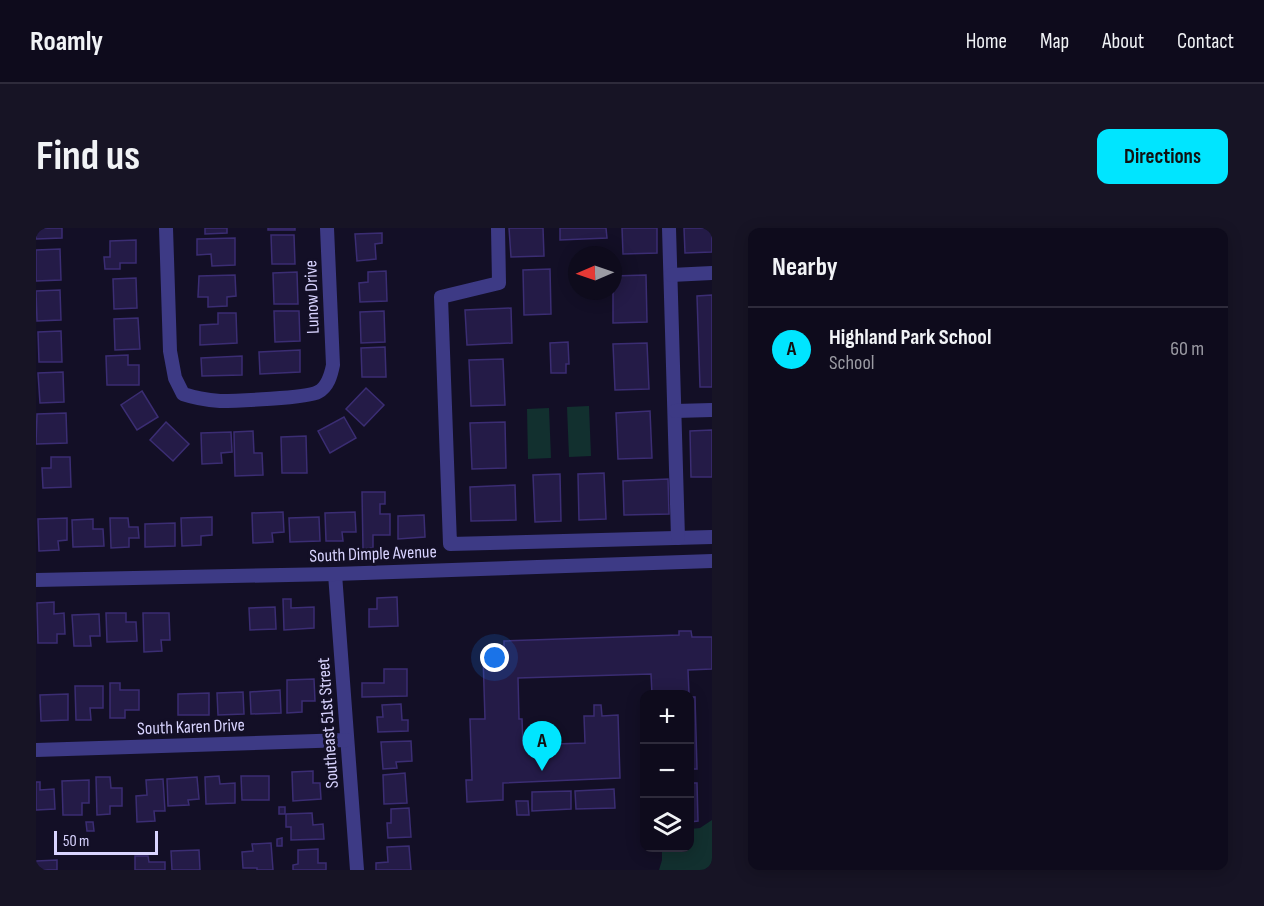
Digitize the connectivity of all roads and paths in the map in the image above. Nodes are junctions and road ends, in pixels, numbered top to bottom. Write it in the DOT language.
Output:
graph roads {
  1 [pos="166,228"];
  2 [pos="327,228"];
  3 [pos="498,228"];
  4 [pos="669,228"];
  5 [pos="712,273"];
  6 [pos="671,275"];
  7 [pos="712,410"];
  8 [pos="675,411"];
  9 [pos="712,537"];
  10 [pos="678,538"];
  11 [pos="712,561"];
  12 [pos="335,574"];
  13 [pos="36,580"];
  14 [pos="347,740"];
  15 [pos="36,750"];
  16 [pos="357,870"];
  1 -- 2 [label="street, Lunow Drive"];
  3 -- 10 [label="street"];
  4 -- 6 [label="street"];
  5 -- 6 [label="street"];
  6 -- 8 [label="street"];
  7 -- 8 [label="street"];
  8 -- 10 [label="street"];
  9 -- 10 [label="street"];
  11 -- 12 [label="street, South Dimple Avenue"];
  12 -- 13 [label="street, South Dimple Avenue"];
  12 -- 14 [label="street, Southeast 51st Street"];
  14 -- 15 [label="street, South Karen Drive"];
  14 -- 16 [label="street, Southeast 51st Street"];
}
